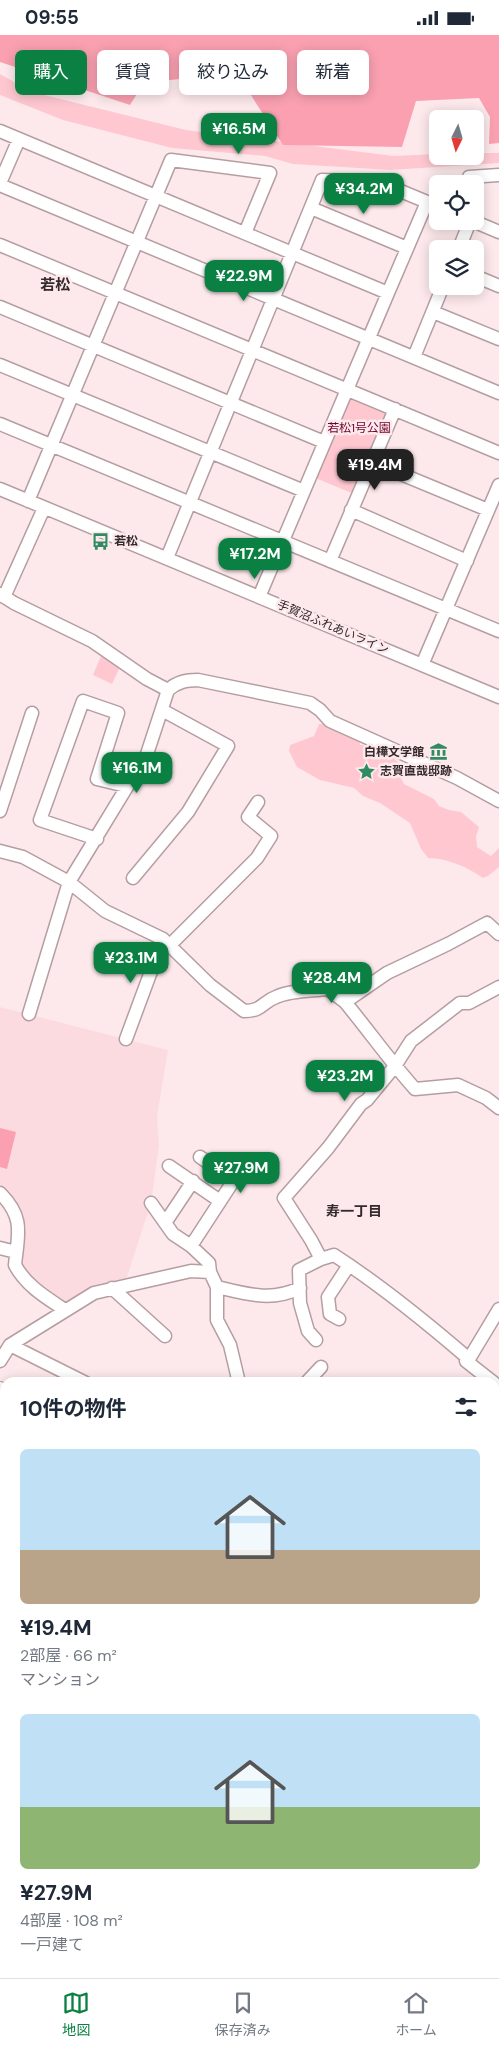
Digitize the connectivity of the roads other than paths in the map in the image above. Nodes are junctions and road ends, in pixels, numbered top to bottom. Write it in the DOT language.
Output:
graph roads {
  1 [pos="0,131"];
  2 [pos="19,139"];
  3 [pos="499,175"];
  4 [pos="484,176"];
  5 [pos="0,184"];
  6 [pos="155,196"];
  7 [pos="429,203"];
  8 [pos="311,208"];
  9 [pos="429,209"];
  10 [pos="484,226"];
  11 [pos="499,232"];
  12 [pos="245,233"];
  13 [pos="136,243"];
  14 [pos="0,245"];
  15 [pos="407,248"];
  16 [pos="293,253"];
  17 [pos="484,280"];
  18 [pos="499,286"];
  19 [pos="115,293"];
  20 [pos="388,293"];
  21 [pos="440,295"];
  22 [pos="274,299"];
  23 [pos="0,307"];
  24 [pos="433,312"];
  25 [pos="369,338"];
  26 [pos="499,339"];
  27 [pos="94,345"];
  28 [pos="252,350"];
  29 [pos="414,357"];
  30 [pos="0,365"];
  31 [pos="347,389"];
  32 [pos="499,393"];
  33 [pos="73,394"];
  34 [pos="230,403"];
  35 [pos="395,409"];
  36 [pos="0,424"];
  37 [pos="324,442"];
  38 [pos="52,445"];
  39 [pos="210,452"];
  40 [pos="499,453"];
  41 [pos="372,462"];
  42 [pos="499,485"];
  43 [pos="0,489"];
  44 [pos="304,491"];
  45 [pos="28,501"];
  46 [pos="189,503"];
  47 [pos="44,508"];
  48 [pos="352,510"];
  49 [pos="488,510"];
  50 [pos="282,541"];
  51 [pos="167,558"];
  52 [pos="330,561"];
  53 [pos="467,561"];
  54 [pos="2,595"];
  55 [pos="259,597"];
  56 [pos="446,609"];
  57 [pos="498,629"];
  58 [pos="422,665"];
  59 [pos="168,690"];
  60 [pos="499,697"];
  61 [pos="162,710"];
  62 [pos="32,713"];
  63 [pos="126,786"];
  64 [pos="499,801"];
  65 [pos="258,802"];
  66 [pos="0,811"];
  67 [pos="97,839"];
  68 [pos="1,853"];
  69 [pos="133,878"];
  70 [pos="70,882"];
  71 [pos="499,934"];
  72 [pos="166,942"];
  73 [pos="499,987"];
  74 [pos="345,1002"];
  75 [pos="30,1014"];
  76 [pos="126,1039"];
  77 [pos="394,1066"];
  78 [pos="499,1108"];
  79 [pos="200,1157"];
  80 [pos="169,1166"];
  81 [pos="192,1181"];
  82 [pos="0,1193"];
  83 [pos="220,1201"];
  84 [pos="151,1203"];
  85 [pos="165,1223"];
  86 [pos="191,1246"];
  87 [pos="0,1248"];
  88 [pos="16,1252"];
  89 [pos="321,1259"];
  90 [pos="349,1265"];
  91 [pos="210,1272"];
  92 [pos="218,1287"];
  93 [pos="112,1288"];
  94 [pos="300,1288"];
  95 [pos="499,1309"];
  96 [pos="66,1310"];
  97 [pos="339,1319"];
  98 [pos="165,1337"];
  99 [pos="316,1340"];
  100 [pos="10,1345"];
  101 [pos="469,1359"];
  102 [pos="0,1361"];
  103 [pos="321,1367"];
  104 [pos="74,1377"];
  105 [pos="238,1377"];
  106 [pos="312,1377"];
  107 [pos="486,1377"];
  1 -- 2 [label="street"];
  2 -- 5 [label="street"];
  2 -- 6 [label="street"];
  3 -- 4 [label="street"];
  5 -- 13 [label="street"];
  6 -- 12 [label="street"];
  6 -- 12 [label="street"];
  6 -- 13 [label="street"];
  7 -- 8 [label="street"];
  8 -- 15 [label="street"];
  8 -- 16 [label="street"];
  9 -- 15 [label="street"];
  10 -- 11 [label="street"];
  12 -- 16 [label="street"];
  13 -- 19 [label="street"];
  13 -- 22 [label="street"];
  14 -- 19 [label="street"];
  15 -- 20 [label="street"];
  16 -- 20 [label="street"];
  16 -- 22 [label="street"];
  17 -- 18 [label="street"];
  19 -- 27 [label="street"];
  19 -- 28 [label="street"];
  20 -- 25 [label="street"];
  21 -- 24 [label="street"];
  22 -- 25 [label="street"];
  22 -- 28 [label="street"];
  23 -- 27 [label="street"];
  24 -- 26 [label="street"];
  24 -- 29 [label="street"];
  25 -- 29 [label="street"];
  25 -- 31 [label="street"];
  27 -- 33 [label="street"];
  27 -- 34 [label="street"];
  28 -- 31 [label="street"];
  28 -- 34 [label="street"];
  29 -- 32 [label="street"];
  30 -- 33 [label="street"];
  31 -- 35 [label="street"];
  31 -- 37 [label="street"];
  33 -- 38 [label="street"];
  33 -- 39 [label="street"];
  34 -- 37 [label="street"];
  34 -- 39 [label="street"];
  35 -- 40 [label="street"];
  35 -- 41 [label="street"];
  36 -- 38 [label="street"];
  37 -- 44 [label="street"];
  38 -- 45 [label="street"];
  38 -- 46 [label="street"];
  39 -- 44 [label="street"];
  39 -- 46 [label="street"];
  41 -- 48 [label="street"];
  41 -- 49 [label="street"];
  42 -- 49 [label="street"];
  43 -- 45 [label="street, 手賀沼ふれあいライン"];
  44 -- 50 [label="street"];
  45 -- 47 [label="street, 手賀沼ふれあいライン"];
  46 -- 50 [label="street"];
  46 -- 51 [label="street"];
  47 -- 51 [label="street, 手賀沼ふれあいライン"];
  47 -- 54 [label="street"];
  48 -- 52 [label="street"];
  48 -- 53 [label="street"];
  49 -- 53 [label="street"];
  50 -- 52 [label="street"];
  50 -- 55 [label="street"];
  51 -- 55 [label="street, 手賀沼ふれあいライン"];
  52 -- 56 [label="street"];
  53 -- 56 [label="street"];
  54 -- 59 [label="street"];
  55 -- 58 [label="street, 手賀沼ふれあいライン"];
  56 -- 57 [label="street"];
  56 -- 58 [label="street"];
  58 -- 60 [label="street, 手賀沼ふれあいライン"];
  59 -- 61 [label="street"];
  59 -- 64 [label="street"];
  61 -- 63 [label="street"];
  61 -- 69 [label="street"];
  62 -- 66 [label="street"];
  63 -- 67 [label="street"];
  63 -- 67 [label="street"];
  65 -- 72 [label="street"];
  67 -- 70 [label="street"];
  68 -- 70 [label="street"];
  70 -- 72 [label="street"];
  70 -- 75 [label="street"];
  71 -- 74 [label="street"];
  72 -- 74 [label="street"];
  72 -- 76 [label="street"];
  73 -- 77 [label="street"];
  74 -- 77 [label="street"];
  77 -- 78 [label="street"];
  77 -- 89 [label="street"];
  79 -- 83 [label="street"];
  80 -- 81 [label="street"];
  81 -- 83 [label="street"];
  81 -- 85 [label="street"];
  82 -- 88 [label="street"];
  83 -- 86 [label="street"];
  84 -- 85 [label="street"];
  85 -- 86 [label="street"];
  86 -- 91 [label="street"];
  87 -- 88 [label="street"];
  88 -- 96 [label="street"];
  89 -- 90 [label="street"];
  89 -- 94 [label="street"];
  90 -- 97 [label="street"];
  90 -- 101 [label="street"];
  91 -- 92 [label="street"];
  91 -- 93 [label="street"];
  92 -- 94 [label="street"];
  92 -- 105 [label="street"];
  93 -- 96 [label="street"];
  93 -- 98 [label="street"];
  94 -- 99 [label="street"];
  95 -- 101 [label="street"];
  96 -- 100 [label="street"];
  100 -- 102 [label="street"];
  100 -- 104 [label="street"];
  101 -- 107 [label="street"];
  103 -- 106 [label="street"];
}
